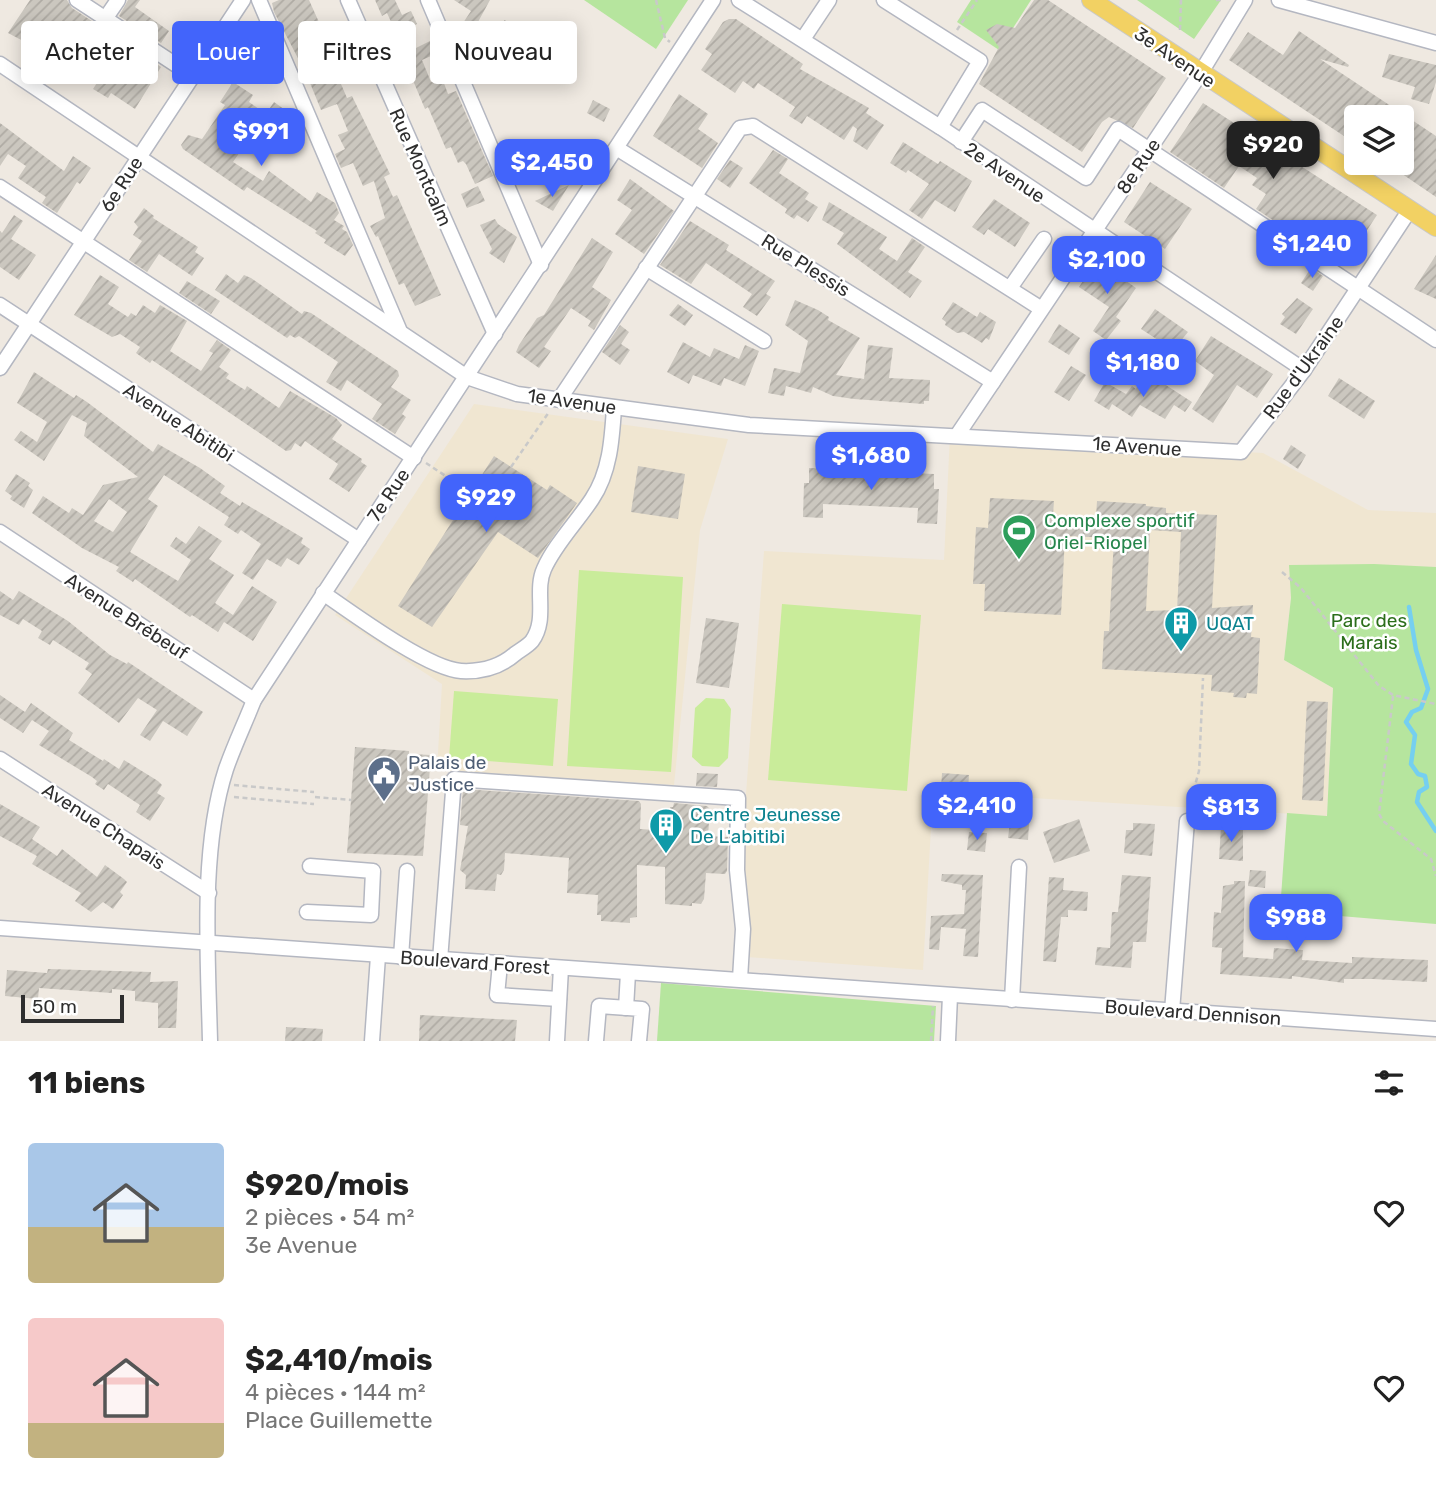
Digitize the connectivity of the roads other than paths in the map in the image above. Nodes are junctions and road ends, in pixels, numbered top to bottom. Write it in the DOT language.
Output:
graph roads {
  1 [pos="77,0"];
  2 [pos="118,0"];
  3 [pos="243,0"];
  4 [pos="259,0"];
  5 [pos="348,0"];
  6 [pos="428,0"];
  7 [pos="713,0"];
  8 [pos="739,0"];
  9 [pos="829,0"];
  10 [pos="884,0"];
  11 [pos="1090,0"];
  12 [pos="1245,0"];
  13 [pos="1279,0"];
  14 [pos="106,19"];
  15 [pos="229,21"];
  16 [pos="803,39"];
  17 [pos="1436,43"];
  18 [pos="172,62"];
  19 [pos="0,65"];
  20 [pos="1200,74"];
  21 [pos="188,84"];
  22 [pos="940,127"];
  23 [pos="961,142"];
  24 [pos="618,149"];
  25 [pos="1149,149"];
  26 [pos="138,159"];
  27 [pos="0,187"];
  28 [pos="693,195"];
  29 [pos="1409,211"];
  30 [pos="1436,228"];
  31 [pos="1094,232"];
  32 [pos="1044,239"];
  33 [pos="83,242"];
  34 [pos="541,265"];
  35 [pos="646,268"];
  36 [pos="1010,288"];
  37 [pos="1358,289"];
  38 [pos="0,305"];
  39 [pos="1040,308"];
  40 [pos="29,324"];
  41 [pos="400,330"];
  42 [pos="495,334"];
  43 [pos="1436,340"];
  44 [pos="764,341"];
  45 [pos="0,368"];
  46 [pos="1304,370"];
  47 [pos="467,377"];
  48 [pos="993,382"];
  49 [pos="559,400"];
  50 [pos="614,408"];
  51 [pos="958,434"];
  52 [pos="1241,452"];
  53 [pos="414,458"];
  54 [pos="0,532"];
  55 [pos="359,540"];
  56 [pos="323,593"];
  57 [pos="254,699"];
  58 [pos="0,760"];
  59 [pos="1187,821"];
  60 [pos="310,866"];
  61 [pos="1019,867"];
  62 [pos="407,871"];
  63 [pos="209,893"];
  64 [pos="307,912"];
  65 [pos="0,928"];
  66 [pos="208,944"];
  67 [pos="378,956"];
  68 [pos="401,957"];
  69 [pos="440,960"];
  70 [pos="499,964"];
  71 [pos="561,968"];
  72 [pos="628,973"];
  73 [pos="740,979"];
  74 [pos="950,996"];
  75 [pos="559,999"];
  76 [pos="1012,1000"];
  77 [pos="626,1008"];
  78 [pos="1172,1011"];
  79 [pos="1436,1029"];
  80 [pos="210,1041"];
  81 [pos="372,1041"];
  82 [pos="557,1041"];
  83 [pos="596,1041"];
  84 [pos="639,1041"];
  85 [pos="948,1041"];
  1 -- 14 [label="street"];
  2 -- 14 [label="street"];
  3 -- 15 [label="street, 6e Rue"];
  4 -- 41 [label="street"];
  5 -- 42 [label="street, Rue Montcalm"];
  6 -- 34 [label="street"];
  7 -- 24 [label="street, 7e Rue"];
  8 -- 16 [label="street, 2e Avenue"];
  9 -- 16 [label="street"];
  10 -- 22 [label="street"];
  11 -- 20 [label="main road, 3e Avenue"];
  12 -- 20 [label="street, 8e Rue"];
  13 -- 17 [label="street"];
  14 -- 18 [label="street"];
  16 -- 22 [label="street, 2e Avenue"];
  19 -- 26 [label="street, 1e Avenue"];
  20 -- 25 [label="street, 8e Rue"];
  20 -- 29 [label="main road, 3e Avenue"];
  21 -- 26 [label="street, 6e Rue"];
  22 -- 23 [label="street, 2e Avenue"];
  23 -- 25 [label="street"];
  23 -- 31 [label="street, 2e Avenue"];
  24 -- 28 [label="street, Rue Plessis"];
  24 -- 34 [label="street, 7e Rue"];
  25 -- 31 [label="street, 8e Rue"];
  25 -- 37 [label="street"];
  26 -- 33 [label="street, 6e Rue"];
  26 -- 41 [label="street, 1e Avenue"];
  27 -- 33 [label="street"];
  28 -- 35 [label="street"];
  28 -- 36 [label="street"];
  28 -- 48 [label="street, Rue Plessis"];
  29 -- 30 [label="main road, 3e Avenue"];
  29 -- 37 [label="street, Rue d'Ukraine"];
  31 -- 39 [label="street, 8e Rue"];
  31 -- 46 [label="street, 2e Avenue"];
  32 -- 36 [label="street"];
  33 -- 40 [label="street, 6e Rue"];
  33 -- 53 [label="street"];
  34 -- 42 [label="street, 7e Rue"];
  35 -- 44 [label="street"];
  35 -- 49 [label="street"];
  36 -- 39 [label="street"];
  37 -- 43 [label="street"];
  37 -- 46 [label="street, Rue d'Ukraine"];
  38 -- 40 [label="street, Avenue Abitibi"];
  39 -- 48 [label="street, 8e Rue"];
  40 -- 45 [label="street, 6e Rue"];
  40 -- 55 [label="street, Avenue Abitibi"];
  41 -- 47 [label="street, 1e Avenue"];
  42 -- 47 [label="street, 7e Rue"];
  46 -- 52 [label="street, Rue d'Ukraine"];
  47 -- 49 [label="street, 1e Avenue"];
  47 -- 53 [label="street, 7e Rue"];
  48 -- 51 [label="street, 8e Rue"];
  49 -- 50 [label="street, 1e Avenue"];
  50 -- 51 [label="street, 1e Avenue"];
  50 -- 56 [label="street"];
  51 -- 52 [label="street, 1e Avenue"];
  53 -- 55 [label="street, 7e Rue"];
  54 -- 57 [label="street, Avenue Brébeuf"];
  55 -- 56 [label="street, 7e Rue"];
  56 -- 57 [label="street, 7e Rue"];
  57 -- 63 [label="street, 7e Rue"];
  58 -- 63 [label="street, Avenue Chapais"];
  59 -- 78 [label="street"];
  60 -- 64 [label="street"];
  61 -- 76 [label="street"];
  62 -- 68 [label="street"];
  63 -- 66 [label="street, 7e Rue"];
  65 -- 66 [label="street, Boulevard Forest"];
  66 -- 67 [label="street, Boulevard Forest"];
  66 -- 80 [label="street, 7e Rue"];
  67 -- 68 [label="street, Boulevard Forest"];
  67 -- 81 [label="street"];
  68 -- 69 [label="street, Boulevard Forest"];
  69 -- 70 [label="street, Boulevard Forest"];
  69 -- 73 [label="street"];
  70 -- 71 [label="street, Boulevard Forest"];
  70 -- 75 [label="street"];
  71 -- 72 [label="street, Boulevard Forest"];
  71 -- 75 [label="street"];
  72 -- 73 [label="street, Boulevard Forest"];
  72 -- 77 [label="street"];
  73 -- 74 [label="street, Boulevard Forest"];
  74 -- 76 [label="street, Boulevard Dennison"];
  74 -- 85 [label="street"];
  75 -- 82 [label="street"];
  76 -- 78 [label="street, Boulevard Dennison"];
  77 -- 83 [label="street"];
  77 -- 84 [label="street"];
  78 -- 79 [label="street, Boulevard Dennison"];
}
